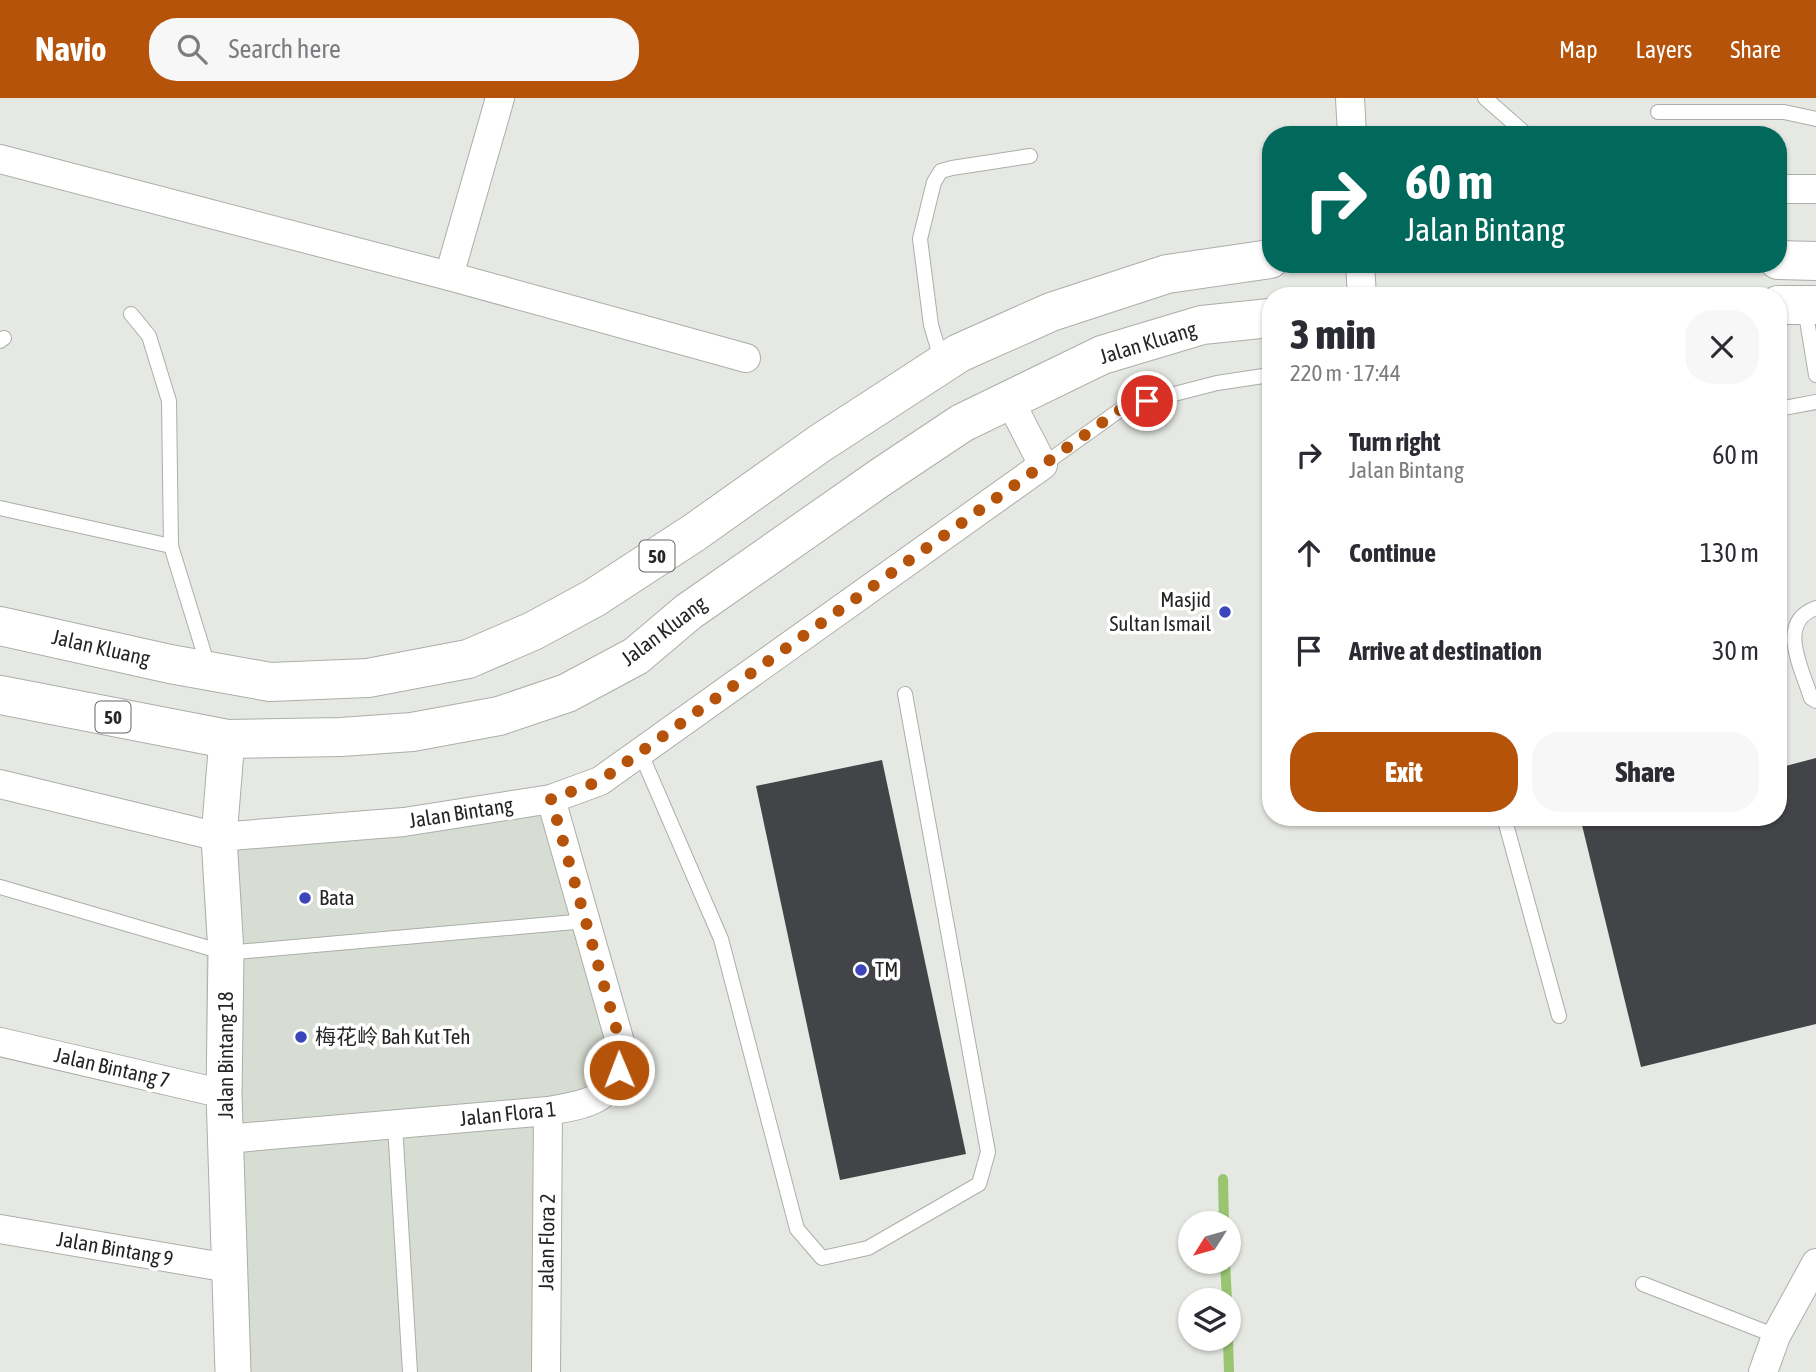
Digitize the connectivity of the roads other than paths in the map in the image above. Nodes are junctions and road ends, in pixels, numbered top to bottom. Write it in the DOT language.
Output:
graph roads {
  1 [pos="500,98"];
  2 [pos="1350,98"];
  3 [pos="1485,98"];
  4 [pos="1658,112"];
  5 [pos="1816,119"];
  6 [pos="1352,126"];
  7 [pos="1517,126"];
  8 [pos="1030,156"];
  9 [pos="0,159"];
  10 [pos="1787,189"];
  11 [pos="1816,189"];
  12 [pos="1262,260"];
  13 [pos="1787,260"];
  14 [pos="1816,261"];
  15 [pos="449,276"];
  16 [pos="1800,304"];
  17 [pos="131,314"];
  18 [pos="1262,319"];
  19 [pos="746,358"];
  20 [pos="943,364"];
  21 [pos="1816,375"];
  22 [pos="1262,376"];
  23 [pos="1009,399"];
  24 [pos="1816,402"];
  25 [pos="1787,407"];
  26 [pos="1043,465"];
  27 [pos="0,509"];
  28 [pos="171,546"];
  29 [pos="1816,608"];
  30 [pos="0,626"];
  31 [pos="209,670"];
  32 [pos="905,694"];
  33 [pos="0,695"];
  34 [pos="1816,701"];
  35 [pos="227,739"];
  36 [pos="641,754"];
  37 [pos="0,784"];
  38 [pos="551,799"];
  39 [pos="1506,826"];
  40 [pos="219,837"];
  41 [pos="0,887"];
  42 [pos="586,921"];
  43 [pos="226,953"];
  44 [pos="1559,1016"];
  45 [pos="0,1042"];
  46 [pos="224,1094"];
  47 [pos="548,1111"];
  48 [pos="395,1125"];
  49 [pos="226,1139"];
  50 [pos="0,1229"];
  51 [pos="229,1268"];
  52 [pos="1814,1274"];
  53 [pos="1643,1284"];
  54 [pos="1776,1336"];
  55 [pos="233,1372"];
  56 [pos="410,1372"];
  57 [pos="545,1372"];
  58 [pos="1763,1372"];
  1 -- 15 [label="street"];
  2 -- 6 [label="street"];
  3 -- 7 [label="lane"];
  4 -- 5 [label="lane"];
  8 -- 20 [label="lane"];
  9 -- 15 [label="street"];
  10 -- 11 [label="street"];
  12 -- 20 [label="highway, Jalan Kluang / 50"];
  13 -- 14 [label="highway"];
  15 -- 19 [label="street"];
  16 -- 21 [label="lane"];
  17 -- 28 [label="lane"];
  18 -- 23 [label="highway, Jalan Kluang / 50"];
  20 -- 31 [label="highway, Jalan Kluang / 50"];
  22 -- 26 [label="lane"];
  23 -- 26 [label="street"];
  23 -- 35 [label="highway, Jalan Kluang / 50"];
  24 -- 25 [label="lane"];
  26 -- 36 [label="street, Jalan Bintang"];
  27 -- 28 [label="lane"];
  28 -- 31 [label="lane"];
  29 -- 34 [label="lane"];
  30 -- 31 [label="highway, Jalan Kluang / 50"];
  32 -- 36 [label="lane"];
  33 -- 35 [label="highway, Jalan Kluang / 50"];
  35 -- 40 [label="street, Jalan Bintang 18"];
  36 -- 38 [label="street, Jalan Bintang"];
  37 -- 40 [label="street, Jalan Bintang"];
  38 -- 40 [label="street, Jalan Bintang"];
  38 -- 42 [label="street, Jalan Flora 1"];
  39 -- 44 [label="lane"];
  40 -- 43 [label="street, Jalan Bintang 18"];
  41 -- 43 [label="lane"];
  42 -- 43 [label="lane"];
  42 -- 47 [label="street, Jalan Flora 1"];
  43 -- 46 [label="street, Jalan Bintang 18"];
  45 -- 46 [label="street, Jalan Bintang 7"];
  46 -- 49 [label="street, Jalan Bintang 18"];
  47 -- 48 [label="street, Jalan Flora 1"];
  47 -- 57 [label="street, Jalan Flora 2"];
  48 -- 49 [label="street, Jalan Flora 1"];
  48 -- 56 [label="lane"];
  49 -- 51 [label="street, Jalan Bintang 18"];
  50 -- 51 [label="street, Jalan Bintang 9"];
  51 -- 55 [label="street, Jalan Bintang 18"];
  52 -- 54 [label="street"];
  53 -- 54 [label="lane"];
  54 -- 58 [label="street"];
}
